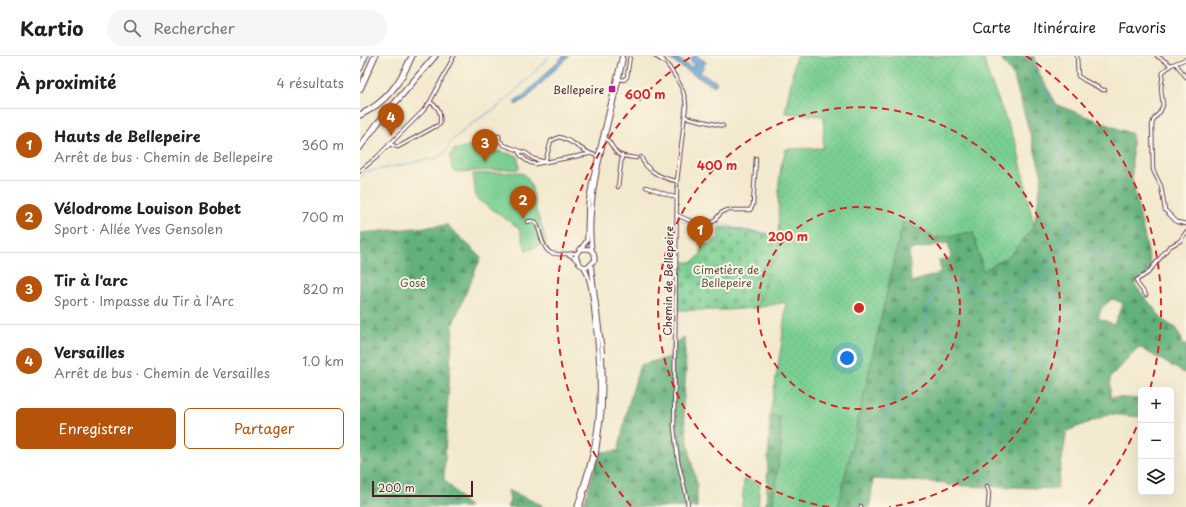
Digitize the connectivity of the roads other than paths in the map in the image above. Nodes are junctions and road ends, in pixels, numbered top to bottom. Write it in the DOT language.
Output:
graph roads {
  1 [pos="365,56"];
  2 [pos="375,56"];
  3 [pos="412,56"];
  4 [pos="435,56"];
  5 [pos="454,56"];
  6 [pos="623,56"];
  7 [pos="630,56"];
  8 [pos="655,56"];
  9 [pos="660,56"];
  10 [pos="1077,56"];
  11 [pos="1157,56"];
  12 [pos="1186,59"];
  13 [pos="664,61"];
  14 [pos="1176,64"];
  15 [pos="1171,65"];
  16 [pos="360,68"];
  17 [pos="1186,77"];
  18 [pos="618,79"];
  19 [pos="360,89"];
  20 [pos="1105,90"];
  21 [pos="430,102"];
  22 [pos="360,115"];
  23 [pos="685,117"];
  24 [pos="723,126"];
  25 [pos="605,138"];
  26 [pos="474,141"];
  27 [pos="389,144"];
  28 [pos="360,146"];
  29 [pos="517,150"];
  30 [pos="589,154"];
  31 [pos="622,155"];
  32 [pos="598,156"];
  33 [pos="641,157"];
  34 [pos="636,158"];
  35 [pos="756,158"];
  36 [pos="545,162"];
  37 [pos="360,171"];
  38 [pos="677,181"];
  39 [pos="646,187"];
  40 [pos="618,188"];
  41 [pos="677,198"];
  42 [pos="677,215"];
  43 [pos="527,222"];
  44 [pos="1186,224"];
  45 [pos="1186,232"];
  46 [pos="582,249"];
  47 [pos="592,251"];
  48 [pos="577,253"];
  49 [pos="567,254"];
  50 [pos="577,261"];
  51 [pos="591,265"];
  52 [pos="584,267"];
  53 [pos="1146,295"];
  54 [pos="987,486"];
  55 [pos="577,507"];
  56 [pos="580,507"];
  57 [pos="688,507"];
  58 [pos="988,507"];
  1 -- 16 [label="highway"];
  2 -- 19 [label="highway"];
  3 -- 22 [label="highway"];
  4 -- 28 [label="highway"];
  5 -- 21 [label="street"];
  6 -- 18 [label="main road"];
  7 -- 18 [label="street"];
  8 -- 13 [label="street, Chemin de Bellepeire"];
  9 -- 13 [label="street, Chemin de Bellepeire"];
  10 -- 20 [label="street"];
  11 -- 15 [label="street"];
  12 -- 14 [label="street"];
  13 -- 23 [label="street, Chemin de Bellepeire"];
  14 -- 15 [label="street"];
  14 -- 17 [label="street"];
  15 -- 44 [label="street"];
  18 -- 25 [label="main road"];
  18 -- 32 [label="main road"];
  21 -- 27 [label="street"];
  21 -- 27 [label="street"];
  23 -- 24 [label="street"];
  23 -- 38 [label="street, Chemin de Bellepeire"];
  25 -- 31 [label="street"];
  25 -- 47 [label="main road"];
  26 -- 29 [label="street"];
  27 -- 37 [label="street"];
  29 -- 36 [label="street"];
  29 -- 36 [label="street"];
  30 -- 32 [label="street"];
  30 -- 36 [label="street"];
  30 -- 36 [label="street"];
  31 -- 34 [label="street"];
  31 -- 40 [label="street"];
  32 -- 46 [label="main road"];
  33 -- 38 [label="street"];
  35 -- 42 [label="street"];
  38 -- 41 [label="street, Chemin de Bellepeire"];
  39 -- 41 [label="street"];
  41 -- 42 [label="street, Chemin de Bellepeire"];
  42 -- 57 [label="street, Chemin de Bellepeire"];
  43 -- 49 [label="street"];
  45 -- 53 [label="street"];
  46 -- 47 [label="main road"];
  46 -- 48 [label="main road"];
  47 -- 51 [label="main road"];
  48 -- 49 [label="street"];
  48 -- 50 [label="main road"];
  49 -- 50 [label="street"];
  50 -- 52 [label="main road"];
  51 -- 52 [label="main road"];
  51 -- 56 [label="main road"];
  52 -- 55 [label="main road"];
  54 -- 58 [label="street"];
}
